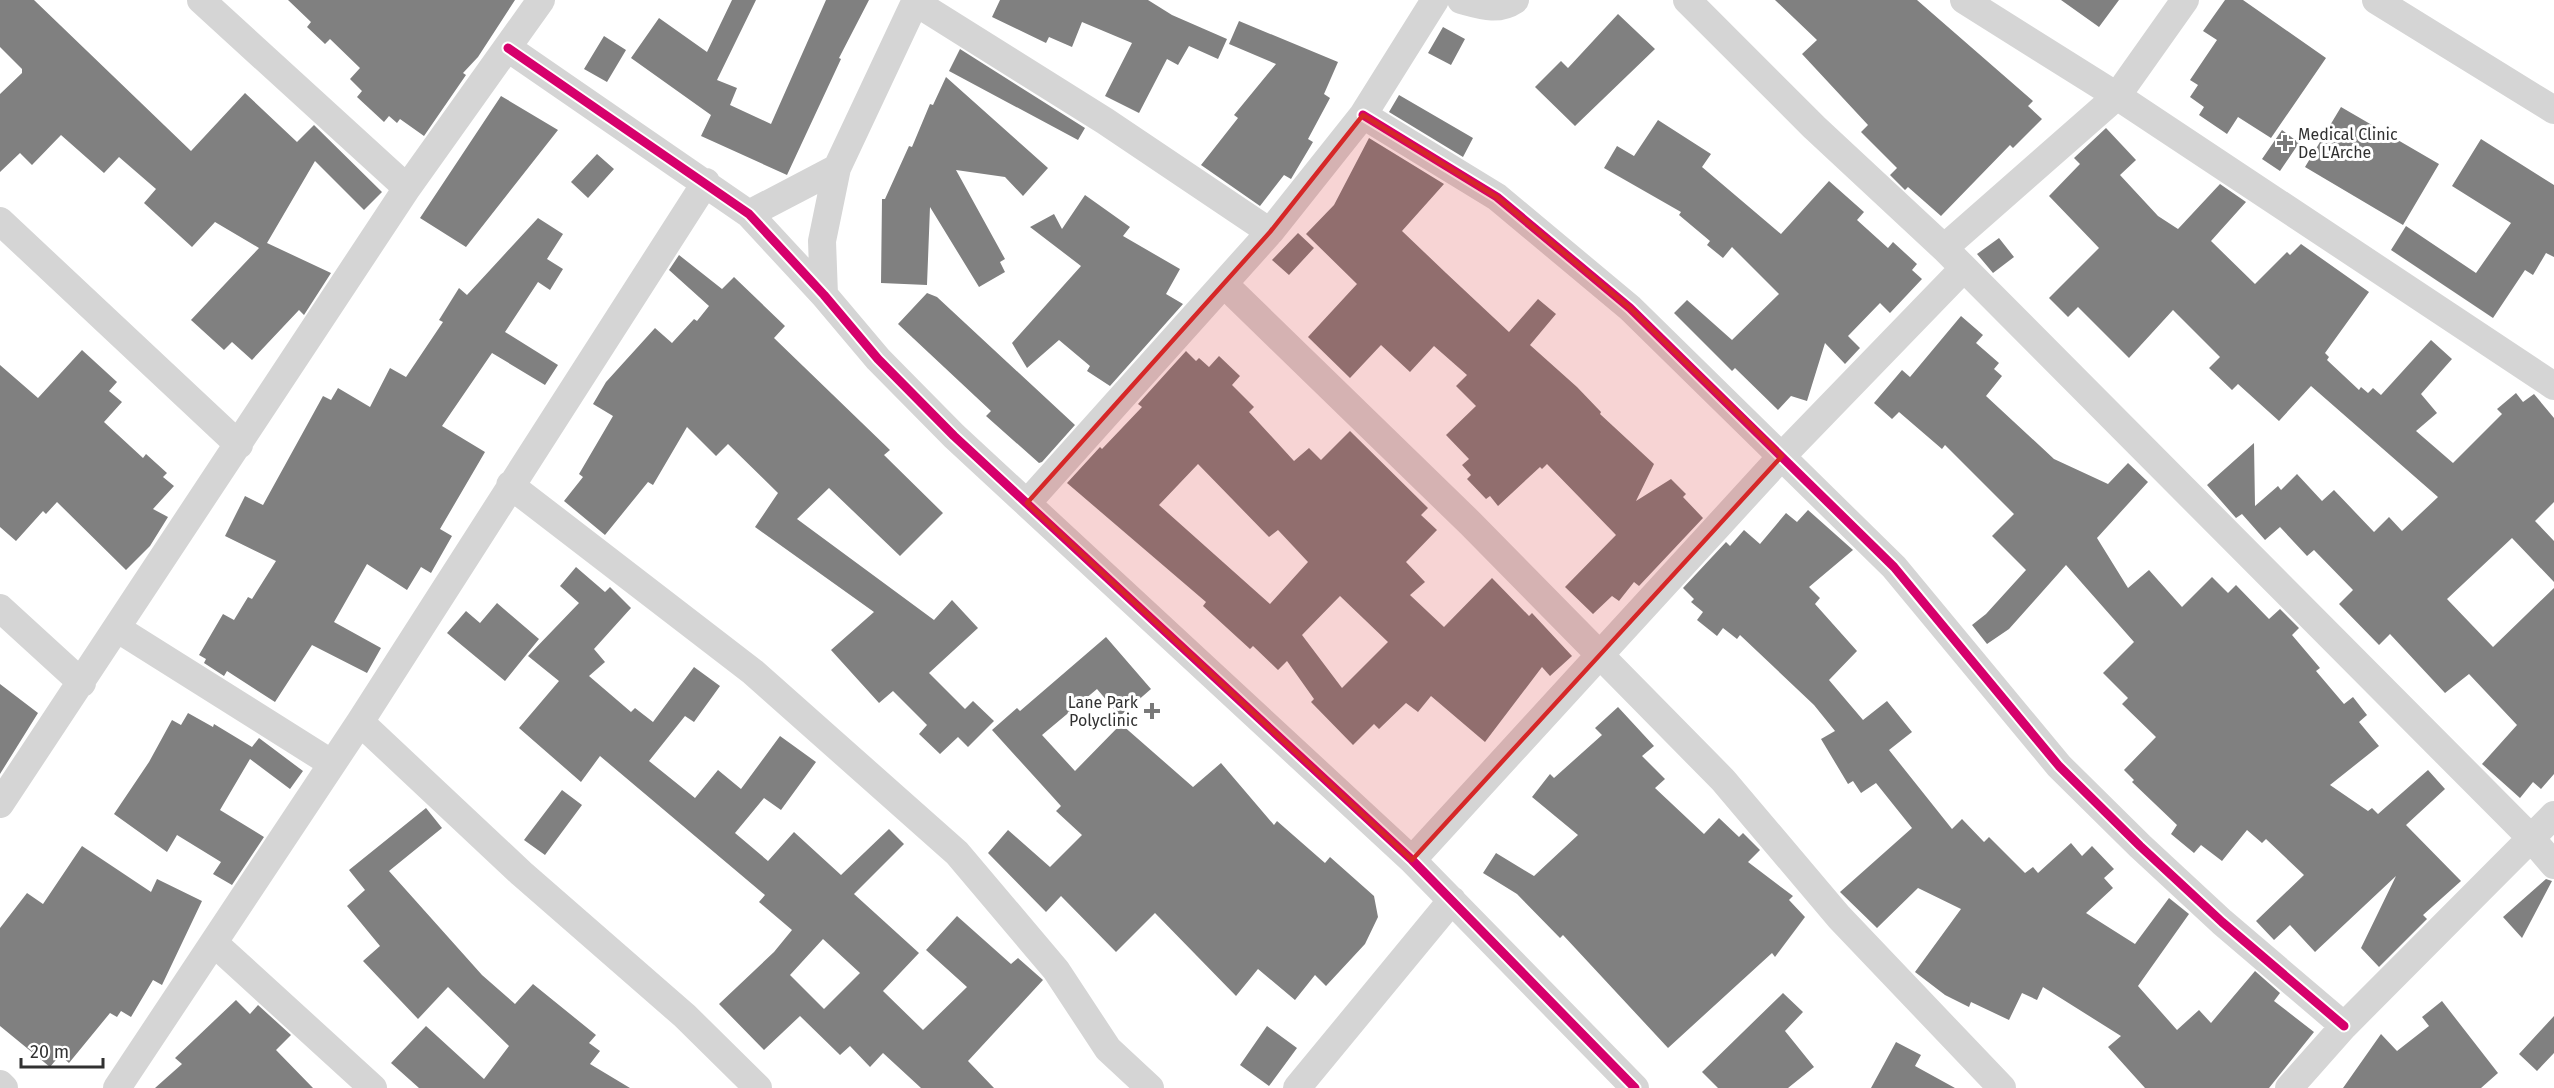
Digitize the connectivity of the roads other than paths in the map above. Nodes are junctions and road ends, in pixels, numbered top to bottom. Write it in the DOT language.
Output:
graph roads {
  1 [pos="201,0"];
  2 [pos="541,0"];
  3 [pos="1435,0"];
  4 [pos="1461,0"];
  5 [pos="1515,0"];
  6 [pos="1687,0"];
  7 [pos="1964,0"];
  8 [pos="2185,0"];
  9 [pos="2376,0"];
  10 [pos="915,1"];
  11 [pos="508,48"];
  12 [pos="2117,96"];
  13 [pos="2554,110"];
  14 [pos="1363,115"];
  15 [pos="837,168"];
  16 [pos="706,183"];
  17 [pos="407,188"];
  18 [pos="749,214"];
  19 [pos="0,221"];
  20 [pos="1270,232"];
  21 [pos="1944,248"];
  22 [pos="1963,269"];
  23 [pos="1224,284"];
  24 [pos="824,295"];
  25 [pos="2554,386"];
  26 [pos="238,445"];
  27 [pos="1782,456"];
  28 [pos="510,485"];
  29 [pos="1028,503"];
  30 [pos="0,608"];
  31 [pos="118,629"];
  32 [pos="1600,654"];
  33 [pos="82,683"];
  34 [pos="360,722"];
  35 [pos="331,763"];
  36 [pos="0,804"];
  37 [pos="2554,815"];
  38 [pos="2530,837"];
  39 [pos="1412,860"];
  40 [pos="2554,865"];
  41 [pos="1452,900"];
  42 [pos="214,943"];
  43 [pos="2344,1026"];
  44 [pos="0,1084"];
  45 [pos="4,1088"];
  46 [pos="117,1088"];
  47 [pos="373,1088"];
  48 [pos="758,1088"];
  49 [pos="1150,1088"];
  50 [pos="1297,1088"];
  51 [pos="1635,1088"];
  52 [pos="2002,1088"];
  53 [pos="2289,1088"];
  1 -- 17 [label="street"];
  2 -- 11 [label="street"];
  3 -- 14 [label="street"];
  4 -- 5 [label="street"];
  6 -- 21 [label="street"];
  7 -- 12 [label="street"];
  8 -- 12 [label="street"];
  9 -- 13 [label="street"];
  10 -- 15 [label="street"];
  10 -- 20 [label="street"];
  11 -- 16 [label="street"];
  11 -- 17 [label="street"];
  12 -- 21 [label="street"];
  12 -- 25 [label="street"];
  14 -- 20 [label="street"];
  14 -- 27 [label="street"];
  15 -- 18 [label="street"];
  15 -- 24 [label="street"];
  16 -- 18 [label="street"];
  16 -- 28 [label="street"];
  17 -- 26 [label="street"];
  18 -- 24 [label="street"];
  19 -- 26 [label="street"];
  20 -- 23 [label="street"];
  21 -- 22 [label="street"];
  22 -- 27 [label="street"];
  22 -- 38 [label="street"];
  23 -- 29 [label="street"];
  23 -- 32 [label="street"];
  24 -- 29 [label="street"];
  26 -- 31 [label="street"];
  27 -- 32 [label="street"];
  27 -- 43 [label="street"];
  28 -- 34 [label="street"];
  28 -- 49 [label="street"];
  29 -- 39 [label="street"];
  30 -- 33 [label="street"];
  31 -- 33 [label="street"];
  31 -- 35 [label="street"];
  32 -- 39 [label="street"];
  32 -- 52 [label="street"];
  33 -- 36 [label="street"];
  34 -- 35 [label="street"];
  34 -- 48 [label="street"];
  35 -- 42 [label="street"];
  37 -- 38 [label="street"];
  38 -- 40 [label="street"];
  38 -- 43 [label="street"];
  39 -- 41 [label="street"];
  41 -- 50 [label="street"];
  41 -- 51 [label="street"];
  42 -- 46 [label="street"];
  42 -- 47 [label="street"];
  43 -- 53 [label="street"];
  44 -- 45 [label="street"];
}
